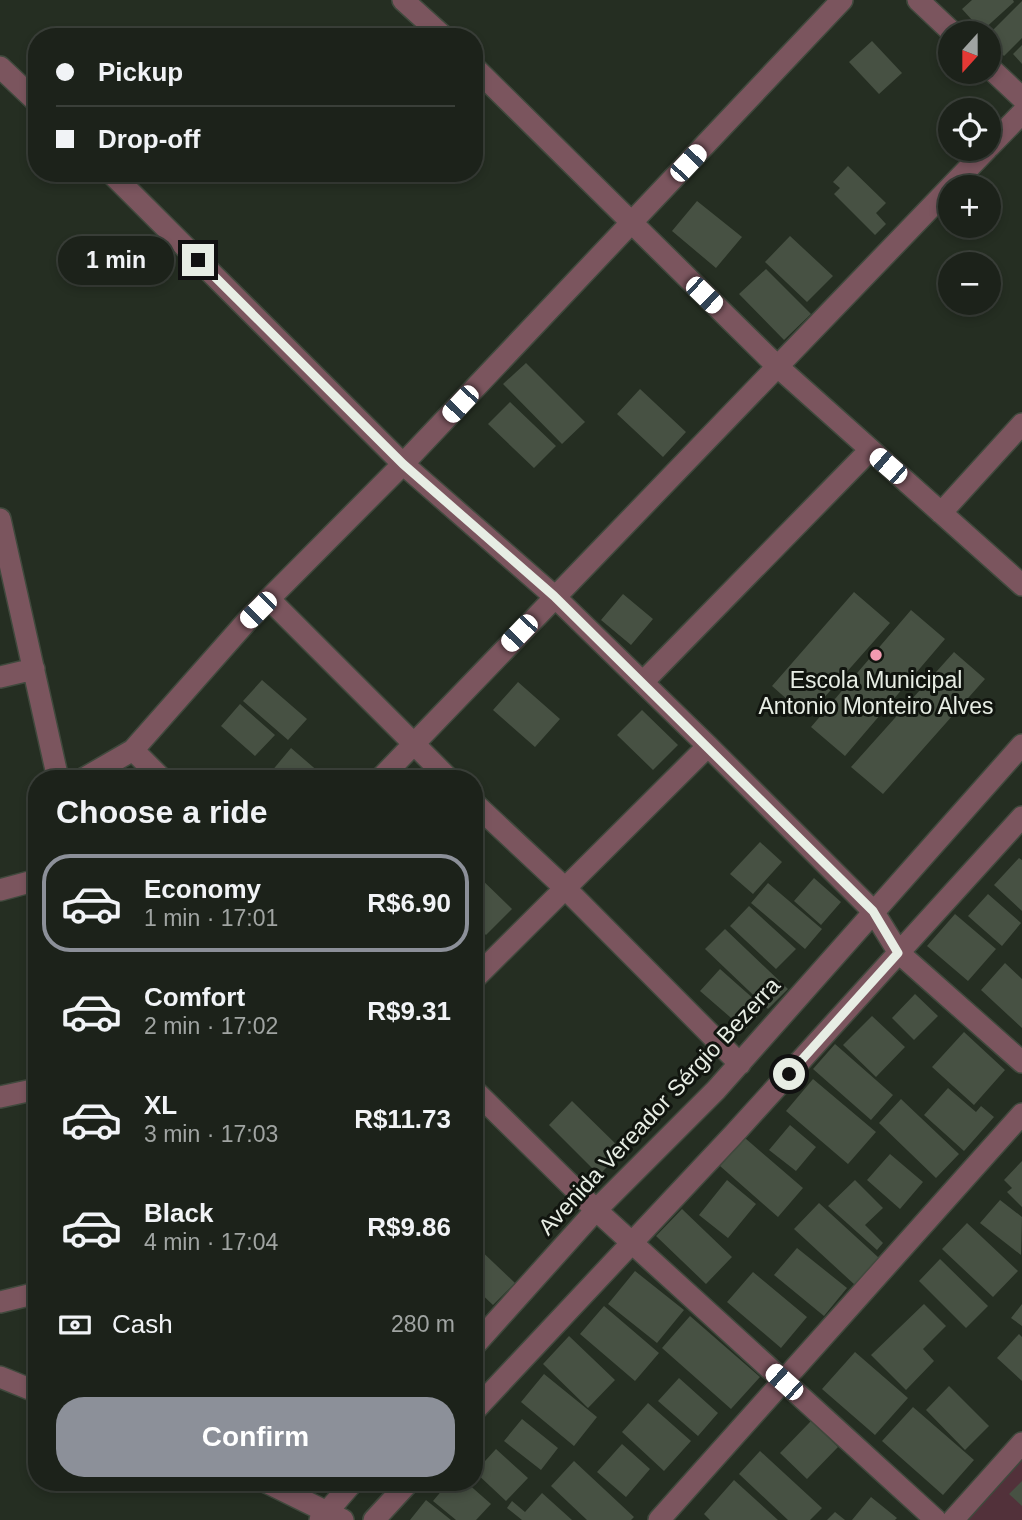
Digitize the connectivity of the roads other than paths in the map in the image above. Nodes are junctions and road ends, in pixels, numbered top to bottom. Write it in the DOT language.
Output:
graph roads {
  1 [pos="403,0"];
  2 [pos="842,0"];
  3 [pos="918,0"];
  4 [pos="940,21"];
  5 [pos="434,28"];
  6 [pos="0,67"];
  7 [pos="483,76"];
  8 [pos="1001,78"];
  9 [pos="28,93"];
  10 [pos="1022,98"];
  11 [pos="1022,113"];
  12 [pos="1001,135"];
  13 [pos="975,161"];
  14 [pos="120,182"];
  15 [pos="631,223"];
  16 [pos="777,366"];
  17 [pos="1022,424"];
  18 [pos="870,450"];
  19 [pos="403,464"];
  20 [pos="942,513"];
  21 [pos="0,519"];
  22 [pos="1022,586"];
  23 [pos="554,596"];
  24 [pos="269,599"];
  25 [pos="34,670"];
  26 [pos="0,677"];
  27 [pos="643,682"];
  28 [pos="413,745"];
  29 [pos="1022,745"];
  30 [pos="708,746"];
  31 [pos="133,750"];
  32 [pos="56,770"];
  33 [pos="99,770"];
  34 [pos="153,770"];
  35 [pos="389,770"];
  36 [pos="439,770"];
  37 [pos="483,811"];
  38 [pos="1022,817"];
  39 [pos="28,882"];
  40 [pos="0,890"];
  41 [pos="567,890"];
  42 [pos="873,911"];
  43 [pos="898,953"];
  44 [pos="483,970"];
  45 [pos="1022,1062"];
  46 [pos="740,1064"];
  47 [pos="28,1091"];
  48 [pos="0,1097"];
  49 [pos="483,1099"];
  50 [pos="1022,1114"];
  51 [pos="596,1210"];
  52 [pos="631,1242"];
  53 [pos="28,1295"];
  54 [pos="0,1302"];
  55 [pos="483,1336"];
  56 [pos="0,1377"];
  57 [pos="784,1382"];
  58 [pos="28,1388"];
  59 [pos="483,1401"];
  60 [pos="1022,1443"];
  61 [pos="283,1491"];
  62 [pos="348,1491"];
  63 [pos="401,1491"];
  64 [pos="331,1517"];
  65 [pos="374,1520"];
  66 [pos="659,1520"];
  67 [pos="936,1520"];
  68 [pos="953,1520"];
  1 -- 5 [label="street"];
  2 -- 15 [label="street"];
  3 -- 4 [label="street"];
  6 -- 9 [label="street"];
  7 -- 15 [label="street"];
  8 -- 10 [label="street"];
  11 -- 12 [label="street"];
  13 -- 16 [label="street"];
  14 -- 19 [label="street"];
  15 -- 16 [label="street"];
  15 -- 19 [label="street"];
  16 -- 18 [label="street"];
  16 -- 23 [label="street"];
  17 -- 20 [label="street"];
  18 -- 20 [label="street"];
  18 -- 27 [label="street"];
  19 -- 23 [label="street"];
  19 -- 24 [label="street"];
  20 -- 22 [label="street"];
  21 -- 25 [label="street"];
  23 -- 27 [label="street"];
  23 -- 28 [label="street"];
  24 -- 28 [label="street"];
  24 -- 31 [label="street"];
  25 -- 26 [label="street"];
  25 -- 32 [label="street"];
  27 -- 30 [label="street"];
  28 -- 35 [label="street"];
  28 -- 36 [label="street"];
  29 -- 42 [label="street, Avenida Vereador Sérgio Bezerra"];
  30 -- 41 [label="street"];
  30 -- 42 [label="street"];
  31 -- 33 [label="street"];
  31 -- 34 [label="street"];
  37 -- 41 [label="street"];
  38 -- 43 [label="street"];
  39 -- 40 [label="street"];
  41 -- 44 [label="street"];
  41 -- 46 [label="street"];
  42 -- 43 [label="street"];
  42 -- 46 [label="street, Avenida Vereador Sérgio Bezerra"];
  43 -- 45 [label="street"];
  43 -- 52 [label="street"];
  46 -- 51 [label="street, Avenida Vereador Sérgio Bezerra"];
  47 -- 48 [label="street"];
  49 -- 51 [label="street"];
  50 -- 57 [label="street"];
  51 -- 52 [label="street"];
  51 -- 55 [label="street, Avenida Vereador Sérgio Bezerra"];
  52 -- 57 [label="street"];
  52 -- 59 [label="street"];
  53 -- 54 [label="street"];
  56 -- 58 [label="street"];
  57 -- 66 [label="street"];
  57 -- 67 [label="street"];
  60 -- 68 [label="street"];
  61 -- 64 [label="street"];
  62 -- 64 [label="street"];
  63 -- 65 [label="street"];
}
